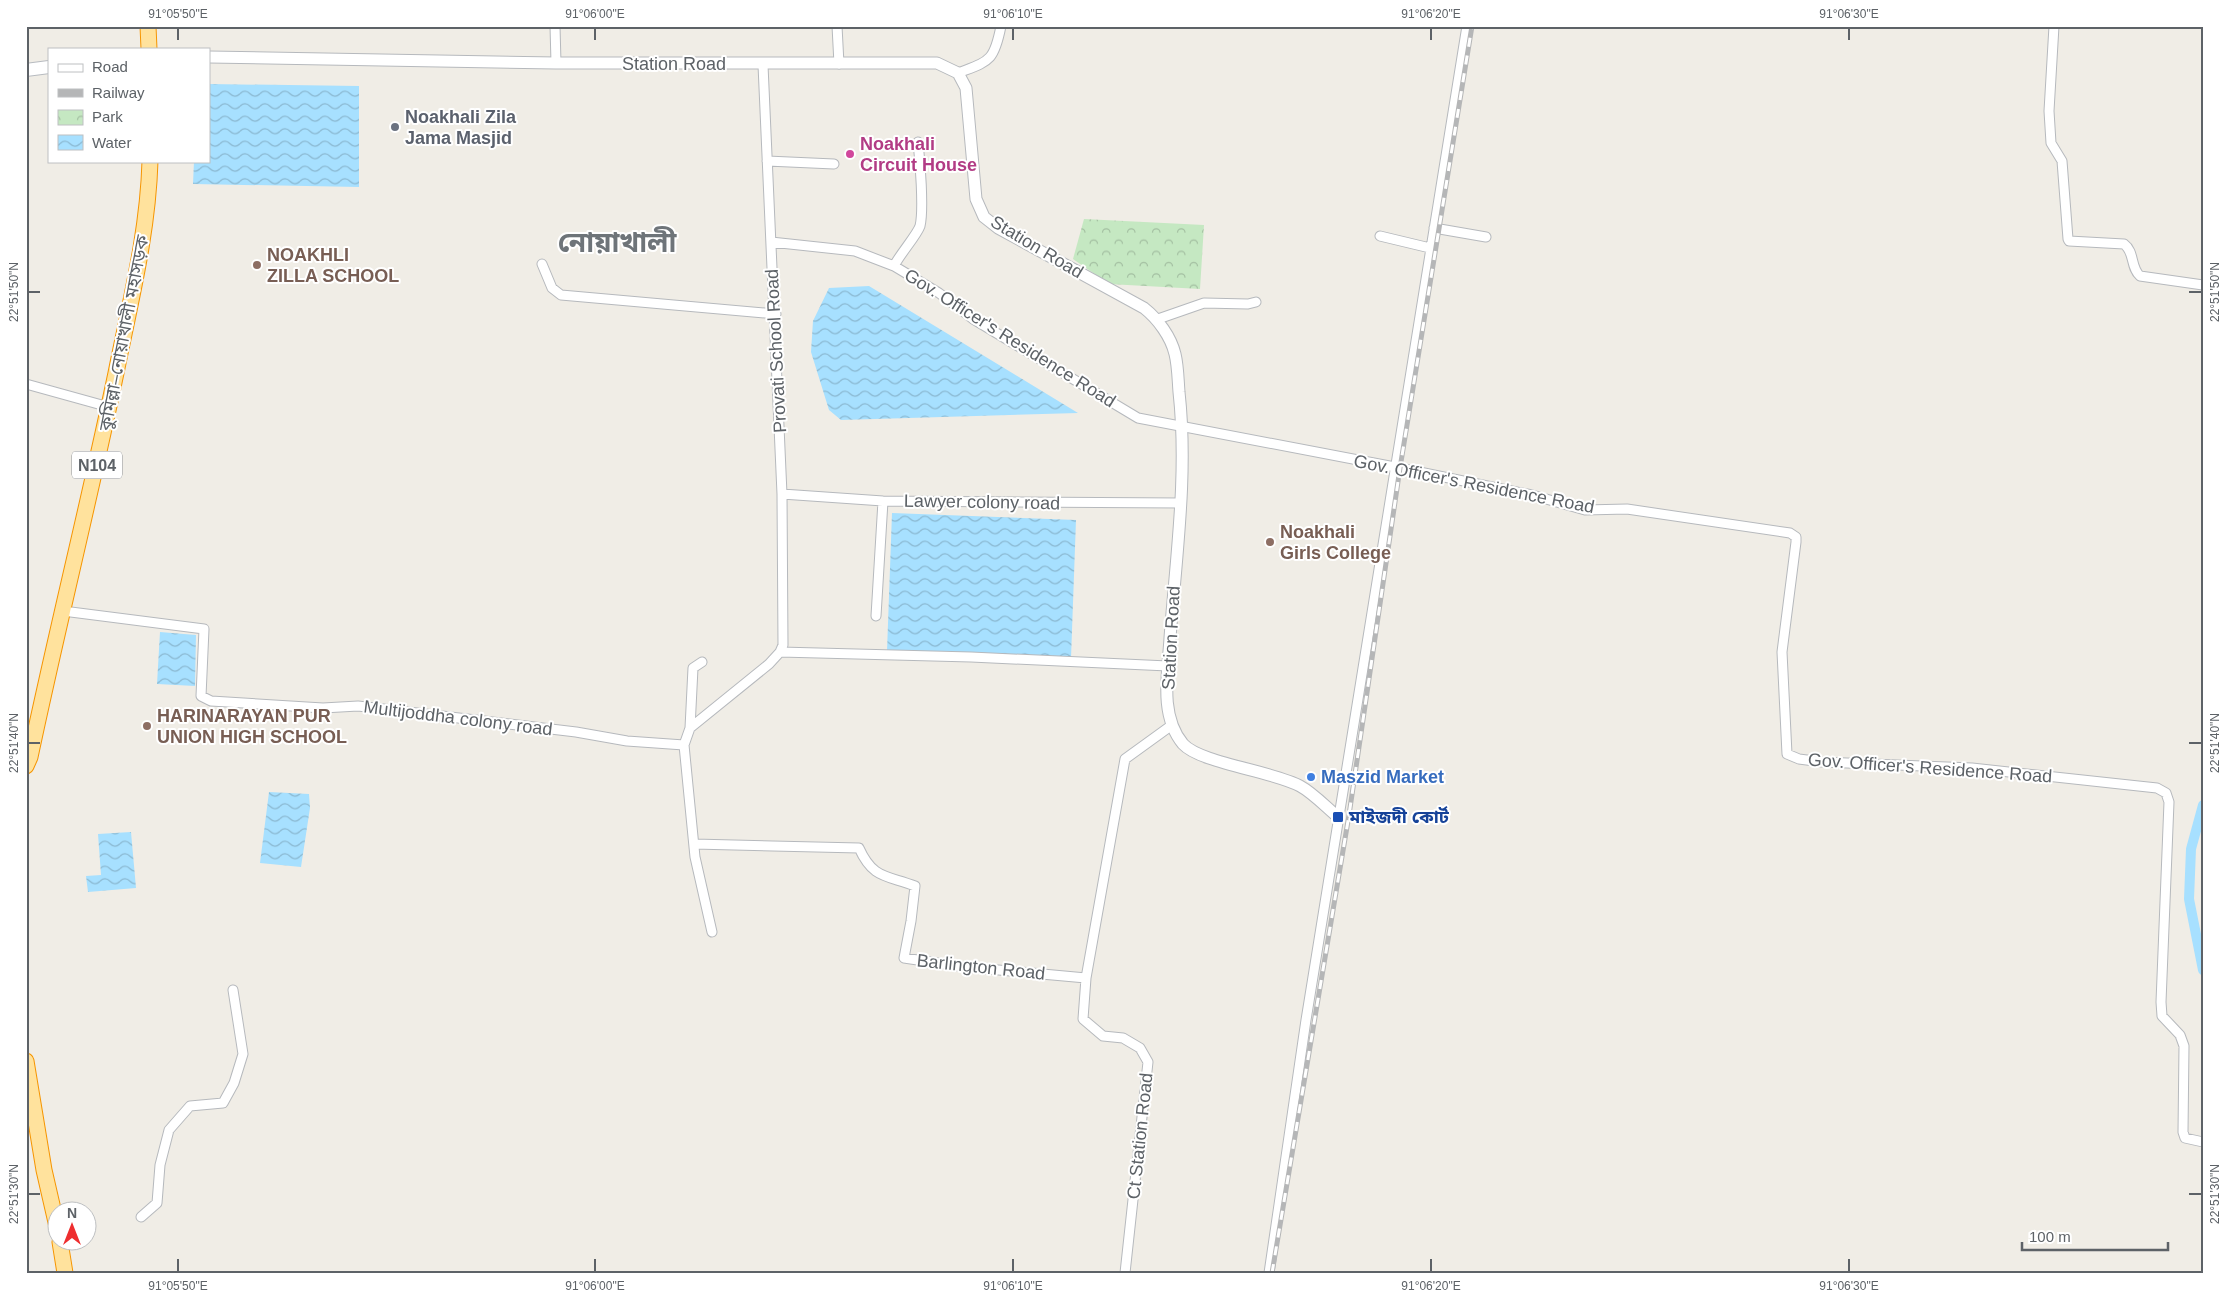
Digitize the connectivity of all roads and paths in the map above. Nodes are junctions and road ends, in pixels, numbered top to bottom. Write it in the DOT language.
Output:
graph roads {
  1 [pos="148,26"];
  2 [pos="555,26"];
  3 [pos="838,26"];
  4 [pos="1001,26"];
  5 [pos="1466,26"];
  6 [pos="2054,26"];
  7 [pos="149,48"];
  8 [pos="210,57"];
  9 [pos="556,63"];
  10 [pos="839,64"];
  11 [pos="763,65"];
  12 [pos="48,68"];
  13 [pos="26,70"];
  14 [pos="958,73"];
  15 [pos="918,142"];
  16 [pos="767,161"];
  17 [pos="150,162"];
  18 [pos="834,164"];
  19 [pos="1434,228"];
  20 [pos="1380,236"];
  21 [pos="1486,237"];
  22 [pos="770,242"];
  23 [pos="1430,248"];
  24 [pos="542,264"];
  25 [pos="894,266"];
  26 [pos="2203,285"];
  27 [pos="1256,302"];
  28 [pos="776,314"];
  29 [pos="1158,319"];
  30 [pos="26,384"];
  31 [pos="109,406"];
  32 [pos="1183,426"];
  33 [pos="1394,468"];
  34 [pos="782,494"];
  35 [pos="883,501"];
  36 [pos="1181,503"];
  37 [pos="63,611"];
  38 [pos="876,616"];
  39 [pos="780,652"];
  40 [pos="702,662"];
  41 [pos="1168,666"];
  42 [pos="1172,725"];
  43 [pos="690,728"];
  44 [pos="679,743"];
  45 [pos="28,760"];
  46 [pos="1338,817"];
  47 [pos="694,844"];
  48 [pos="712,932"];
  49 [pos="1086,978"];
  50 [pos="233,990"];
  51 [pos="26,1062"];
  52 [pos="2203,1142"];
  53 [pos="53,1202"];
  54 [pos="141,1217"];
  55 [pos="62,1252"];
  56 [pos="66,1273"];
  57 [pos="1125,1273"];
  58 [pos="1269,1273"];
  1 -- 7 [label="highway"];
  2 -- 9 [label="street"];
  3 -- 10 [label="street"];
  4 -- 14 [label="street"];
  5 -- 19 [label="street"];
  6 -- 26 [label="street"];
  8 -- 9 [label="street, Station Road"];
  9 -- 11 [label="street, Station Road"];
  10 -- 11 [label="street, Station Road"];
  10 -- 14 [label="street, Station Road"];
  11 -- 16 [label="street, Provati School Road"];
  12 -- 13 [label="main road"];
  14 -- 29 [label="street, Station Road"];
  15 -- 25 [label="street"];
  16 -- 18 [label="street"];
  16 -- 22 [label="street, Provati School Road"];
  17 -- 31 [label="highway, কুমিল্লা–নোয়াখালী মহাসড়ক / N104"];
  19 -- 21 [label="street"];
  19 -- 23 [label="street"];
  20 -- 23 [label="street"];
  22 -- 25 [label="street, Gov. Officer's Residence Road"];
  22 -- 28 [label="street, Provati School Road"];
  23 -- 33 [label="street"];
  24 -- 28 [label="street"];
  25 -- 32 [label="street, Gov. Officer's Residence Road"];
  27 -- 29 [label="street"];
  28 -- 34 [label="street, Provati School Road"];
  29 -- 32 [label="street, Station Road"];
  30 -- 31 [label="street"];
  31 -- 37 [label="highway, কুমিল্লা–নোয়াখালী মহাসড়ক / N104"];
  32 -- 33 [label="street, Gov. Officer's Residence Road"];
  32 -- 36 [label="street, Station Road"];
  33 -- 46 [label="street"];
  33 -- 52 [label="street, Gov. Officer's Residence Road"];
  34 -- 35 [label="street, Lawyer colony road"];
  34 -- 39 [label="street, Provati School Road"];
  35 -- 36 [label="street, Lawyer colony road"];
  35 -- 38 [label="street"];
  36 -- 41 [label="street, Station Road"];
  37 -- 44 [label="street, Multijoddha colony road"];
  37 -- 45 [label="highway, কুমিল্লা–নোয়াখালী মহাসড়ক / N104"];
  39 -- 41 [label="street"];
  39 -- 43 [label="street"];
  40 -- 43 [label="street"];
  41 -- 42 [label="street, Station Road"];
  42 -- 46 [label="street, Station Road"];
  42 -- 49 [label="street"];
  43 -- 44 [label="street"];
  44 -- 47 [label="street"];
  46 -- 58 [label="street"];
  47 -- 48 [label="street"];
  47 -- 49 [label="street, Barlington Road"];
  49 -- 57 [label="street, Ct Station Road"];
  50 -- 54 [label="street"];
  51 -- 53 [label="highway"];
  55 -- 56 [label="highway"];
}
